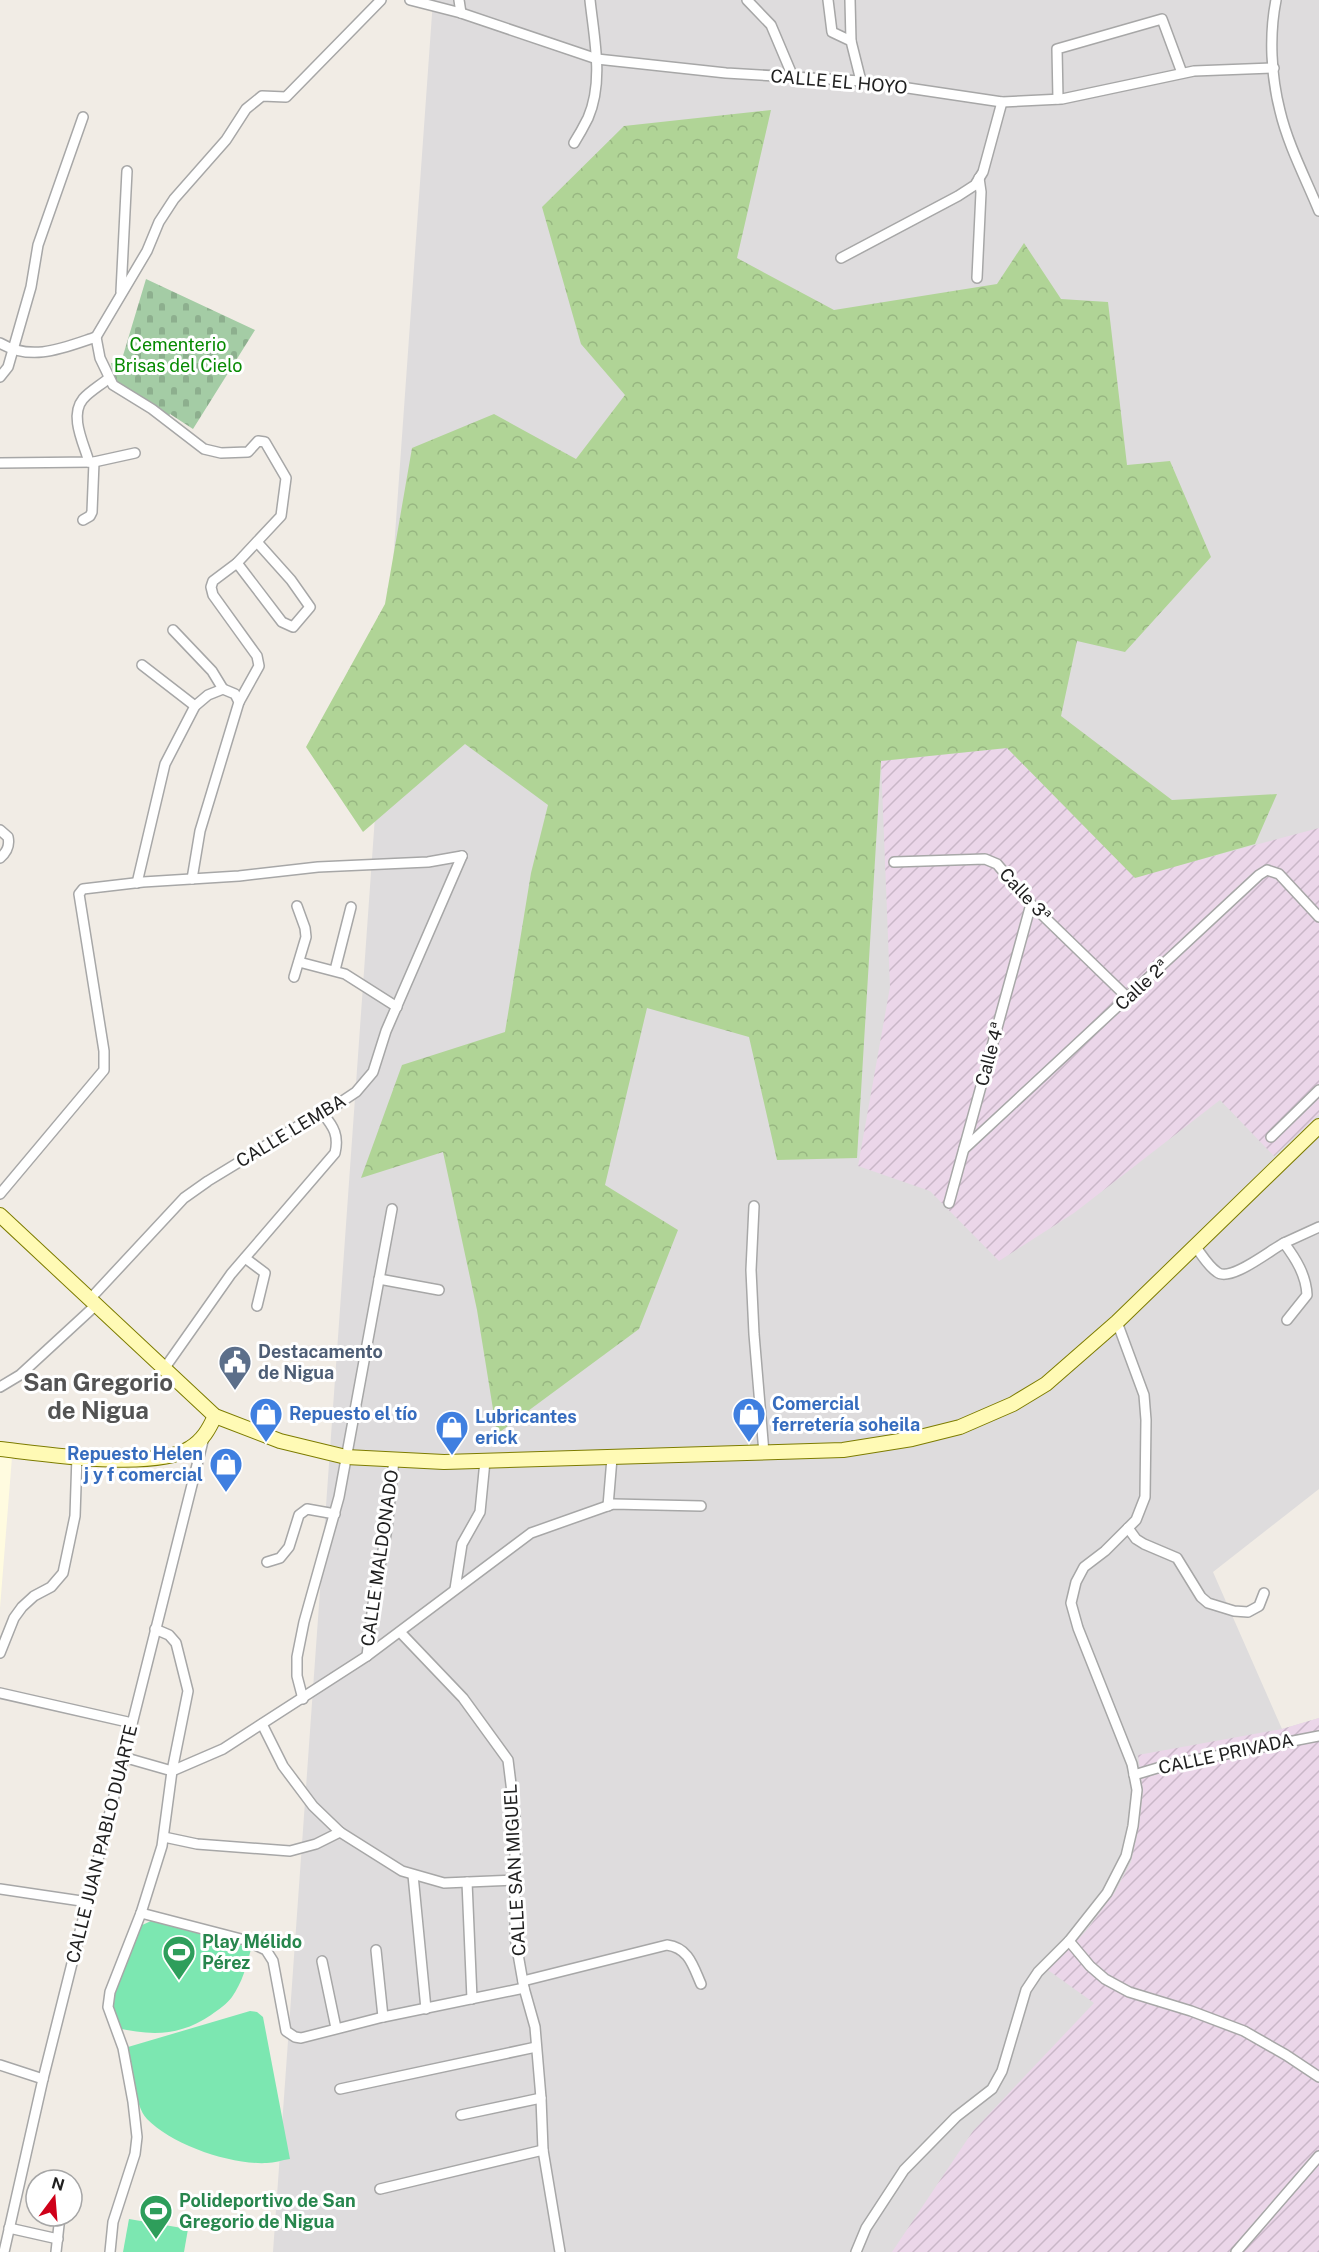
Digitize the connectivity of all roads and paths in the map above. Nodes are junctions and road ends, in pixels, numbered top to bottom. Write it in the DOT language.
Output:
graph roads {
  1 [pos="381,0"];
  2 [pos="410,0"];
  3 [pos="459,0"];
  4 [pos="590,0"];
  5 [pos="747,0"];
  6 [pos="828,0"];
  7 [pos="850,0"];
  8 [pos="1276,0"];
  9 [pos="461,13"];
  10 [pos="851,41"];
  11 [pos="597,59"];
  12 [pos="1274,68"];
  13 [pos="1182,73"];
  14 [pos="793,77"];
  15 [pos="861,81"];
  16 [pos="1058,99"];
  17 [pos="1002,102"];
  18 [pos="83,117"];
  19 [pos="574,143"];
  20 [pos="127,171"];
  21 [pos="979,178"];
  22 [pos="1319,211"];
  23 [pos="841,258"];
  24 [pos="977,278"];
  25 [pos="121,295"];
  26 [pos="96,337"];
  27 [pos="0,343"];
  28 [pos="13,351"];
  29 [pos="0,377"];
  30 [pos="109,378"];
  31 [pos="135,453"];
  32 [pos="91,462"];
  33 [pos="0,463"];
  34 [pos="84,520"];
  35 [pos="257,542"];
  36 [pos="237,562"];
  37 [pos="173,630"];
  38 [pos="142,665"];
  39 [pos="223,689"];
  40 [pos="239,702"];
  41 [pos="195,706"];
  42 [pos="0,830"];
  43 [pos="0,858"];
  44 [pos="894,862"];
  45 [pos="192,879"];
  46 [pos="137,883"];
  47 [pos="1031,904"];
  48 [pos="297,906"];
  49 [pos="351,908"];
  50 [pos="1319,917"];
  51 [pos="299,962"];
  52 [pos="335,970"];
  53 [pos="294,977"];
  54 [pos="1128,998"];
  55 [pos="397,1006"];
  56 [pos="1319,1090"];
  57 [pos="323,1114"];
  58 [pos="1319,1126"];
  59 [pos="1271,1137"];
  60 [pos="964,1149"];
  61 [pos="0,1194"];
  62 [pos="949,1203"];
  63 [pos="754,1206"];
  64 [pos="392,1209"];
  65 [pos="0,1215"];
  66 [pos="1319,1227"];
  67 [pos="1284,1243"];
  68 [pos="1195,1246"];
  69 [pos="245,1258"];
  70 [pos="379,1280"];
  71 [pos="439,1290"];
  72 [pos="93,1302"];
  73 [pos="257,1306"];
  74 [pos="1287,1320"];
  75 [pos="1117,1322"];
  76 [pos="164,1369"];
  77 [pos="0,1387"];
  78 [pos="215,1416"];
  79 [pos="204,1437"];
  80 [pos="0,1449"];
  81 [pos="764,1453"];
  82 [pos="76,1456"];
  83 [pos="346,1457"];
  84 [pos="612,1458"];
  85 [pos="394,1459"];
  86 [pos="486,1461"];
  87 [pos="608,1506"];
  88 [pos="701,1506"];
  89 [pos="335,1514"];
  90 [pos="1128,1528"];
  91 [pos="267,1563"];
  92 [pos="455,1589"];
  93 [pos="1264,1593"];
  94 [pos="154,1629"];
  95 [pos="400,1632"];
  96 [pos="0,1653"];
  97 [pos="367,1656"];
  98 [pos="0,1693"];
  99 [pos="303,1699"];
  100 [pos="132,1723"];
  101 [pos="262,1724"];
  102 [pos="1319,1736"];
  103 [pos="123,1757"];
  104 [pos="172,1771"];
  105 [pos="1134,1775"];
  106 [pos="340,1832"];
  107 [pos="164,1837"];
  108 [pos="413,1875"];
  109 [pos="516,1880"];
  110 [pos="467,1882"];
  111 [pos="0,1889"];
  112 [pos="88,1902"];
  113 [pos="141,1913"];
  114 [pos="1069,1941"];
  115 [pos="376,1950"];
  116 [pos="322,1961"];
  117 [pos="524,1984"];
  118 [pos="701,1984"];
  119 [pos="472,2000"];
  120 [pos="426,2009"];
  121 [pos="383,2017"];
  122 [pos="336,2028"];
  123 [pos="536,2047"];
  124 [pos="0,2065"];
  125 [pos="1319,2077"];
  126 [pos="43,2079"];
  127 [pos="340,2089"];
  128 [pos="541,2098"];
  129 [pos="461,2115"];
  130 [pos="543,2150"];
  131 [pos="1319,2156"];
  132 [pos="380,2189"];
  133 [pos="9,2228"];
  134 [pos="59,2228"];
  135 [pos="58,2239"];
  136 [pos="4,2252"];
  137 [pos="56,2252"];
  138 [pos="110,2252"];
  139 [pos="560,2252"];
  140 [pos="856,2252"];
  141 [pos="1236,2252"];
  1 -- 25 [label="street"];
  2 -- 9 [label="street, CALLE EL HOYO"];
  3 -- 9 [label="street"];
  4 -- 11 [label="street"];
  5 -- 14 [label="street"];
  6 -- 10 [label="street"];
  7 -- 10 [label="street"];
  8 -- 12 [label="street"];
  9 -- 11 [label="street, CALLE EL HOYO"];
  10 -- 15 [label="street"];
  11 -- 14 [label="street, CALLE EL HOYO"];
  11 -- 19 [label="street"];
  12 -- 13 [label="street, CALLE EL HOYO"];
  12 -- 22 [label="street"];
  13 -- 16 [label="street, CALLE EL HOYO"];
  13 -- 16 [label="street"];
  14 -- 15 [label="street, CALLE EL HOYO"];
  15 -- 17 [label="street, CALLE EL HOYO"];
  16 -- 17 [label="street, CALLE EL HOYO"];
  17 -- 21 [label="street"];
  18 -- 28 [label="street"];
  20 -- 25 [label="street"];
  21 -- 23 [label="street"];
  21 -- 24 [label="street"];
  25 -- 26 [label="street"];
  26 -- 28 [label="street"];
  26 -- 30 [label="street"];
  27 -- 28 [label="street"];
  28 -- 29 [label="street"];
  30 -- 32 [label="street"];
  30 -- 35 [label="street"];
  31 -- 32 [label="street"];
  32 -- 33 [label="street"];
  32 -- 34 [label="street"];
  35 -- 36 [label="street"];
  35 -- 36 [label="street"];
  36 -- 40 [label="street"];
  37 -- 39 [label="street"];
  38 -- 41 [label="street"];
  39 -- 40 [label="street"];
  39 -- 41 [label="street"];
  40 -- 45 [label="street"];
  41 -- 46 [label="street"];
  42 -- 43 [label="street"];
  44 -- 47 [label="street, Calle 3ª"];
  45 -- 46 [label="street"];
  45 -- 55 [label="street, CALLE LEMBA"];
  46 -- 61 [label="street"];
  47 -- 54 [label="street, Calle 3ª"];
  47 -- 60 [label="street, Calle 4ª"];
  48 -- 51 [label="street"];
  49 -- 52 [label="street"];
  50 -- 54 [label="street, Calle 2ª"];
  51 -- 52 [label="street"];
  51 -- 53 [label="street"];
  52 -- 55 [label="street"];
  54 -- 60 [label="street, Calle 2ª"];
  55 -- 57 [label="street, CALLE LEMBA"];
  56 -- 59 [label="street"];
  57 -- 69 [label="street"];
  57 -- 72 [label="street, CALLE LEMBA"];
  58 -- 68 [label="street"];
  60 -- 62 [label="street, Calle 4ª"];
  63 -- 81 [label="street"];
  64 -- 70 [label="street"];
  65 -- 72 [label="street"];
  66 -- 67 [label="street"];
  67 -- 68 [label="street"];
  67 -- 74 [label="street"];
  68 -- 75 [label="street"];
  69 -- 73 [label="street"];
  69 -- 76 [label="street"];
  70 -- 71 [label="street"];
  70 -- 83 [label="street"];
  72 -- 76 [label="street"];
  72 -- 77 [label="street, CALLE LEMBA"];
  75 -- 81 [label="street"];
  75 -- 90 [label="street"];
  76 -- 78 [label="street"];
  78 -- 79 [label="street"];
  78 -- 83 [label="street"];
  79 -- 82 [label="street"];
  79 -- 94 [label="street, CALLE JUAN PABLO DUARTE"];
  80 -- 82 [label="street"];
  81 -- 84 [label="street"];
  82 -- 96 [label="street"];
  83 -- 85 [label="street"];
  83 -- 89 [label="street"];
  84 -- 86 [label="street"];
  84 -- 87 [label="street"];
  85 -- 86 [label="street"];
  85 -- 97 [label="street, CALLE MALDONADO"];
  86 -- 92 [label="street"];
  87 -- 88 [label="street"];
  87 -- 92 [label="street"];
  89 -- 91 [label="street"];
  89 -- 99 [label="street"];
  90 -- 93 [label="street"];
  90 -- 105 [label="street"];
  92 -- 95 [label="street"];
  94 -- 100 [label="street, CALLE JUAN PABLO DUARTE"];
  94 -- 104 [label="street"];
  95 -- 97 [label="street"];
  95 -- 109 [label="street, CALLE SAN MIGUEL"];
  97 -- 99 [label="street"];
  98 -- 100 [label="street"];
  99 -- 101 [label="street"];
  100 -- 103 [label="street, CALLE JUAN PABLO DUARTE"];
  101 -- 104 [label="street"];
  101 -- 106 [label="street"];
  102 -- 105 [label="street, CALLE PRIVADA"];
  103 -- 104 [label="street"];
  103 -- 112 [label="street, CALLE JUAN PABLO DUARTE"];
  104 -- 107 [label="street"];
  105 -- 114 [label="street"];
  106 -- 107 [label="street"];
  106 -- 108 [label="street"];
  107 -- 113 [label="street"];
  108 -- 110 [label="street"];
  108 -- 120 [label="street"];
  109 -- 110 [label="street"];
  109 -- 117 [label="street, CALLE SAN MIGUEL"];
  110 -- 119 [label="street"];
  111 -- 112 [label="street"];
  112 -- 126 [label="street, CALLE JUAN PABLO DUARTE"];
  113 -- 122 [label="street"];
  113 -- 138 [label="street"];
  114 -- 125 [label="street"];
  114 -- 140 [label="street"];
  115 -- 121 [label="street"];
  116 -- 122 [label="street"];
  117 -- 118 [label="street"];
  117 -- 119 [label="street"];
  117 -- 123 [label="street, CALLE SAN MIGUEL"];
  119 -- 120 [label="street"];
  120 -- 121 [label="street"];
  121 -- 122 [label="street"];
  123 -- 127 [label="street"];
  123 -- 128 [label="street, CALLE SAN MIGUEL"];
  124 -- 126 [label="street"];
  126 -- 133 [label="street, CALLE JUAN PABLO DUARTE"];
  128 -- 129 [label="street"];
  128 -- 130 [label="street, CALLE SAN MIGUEL"];
  130 -- 132 [label="street"];
  130 -- 139 [label="street, CALLE SAN MIGUEL"];
  131 -- 141 [label="street"];
  133 -- 135 [label="street"];
  133 -- 136 [label="street, CALLE JUAN PABLO DUARTE"];
  134 -- 135 [label="street"];
  135 -- 137 [label="street"];
}
